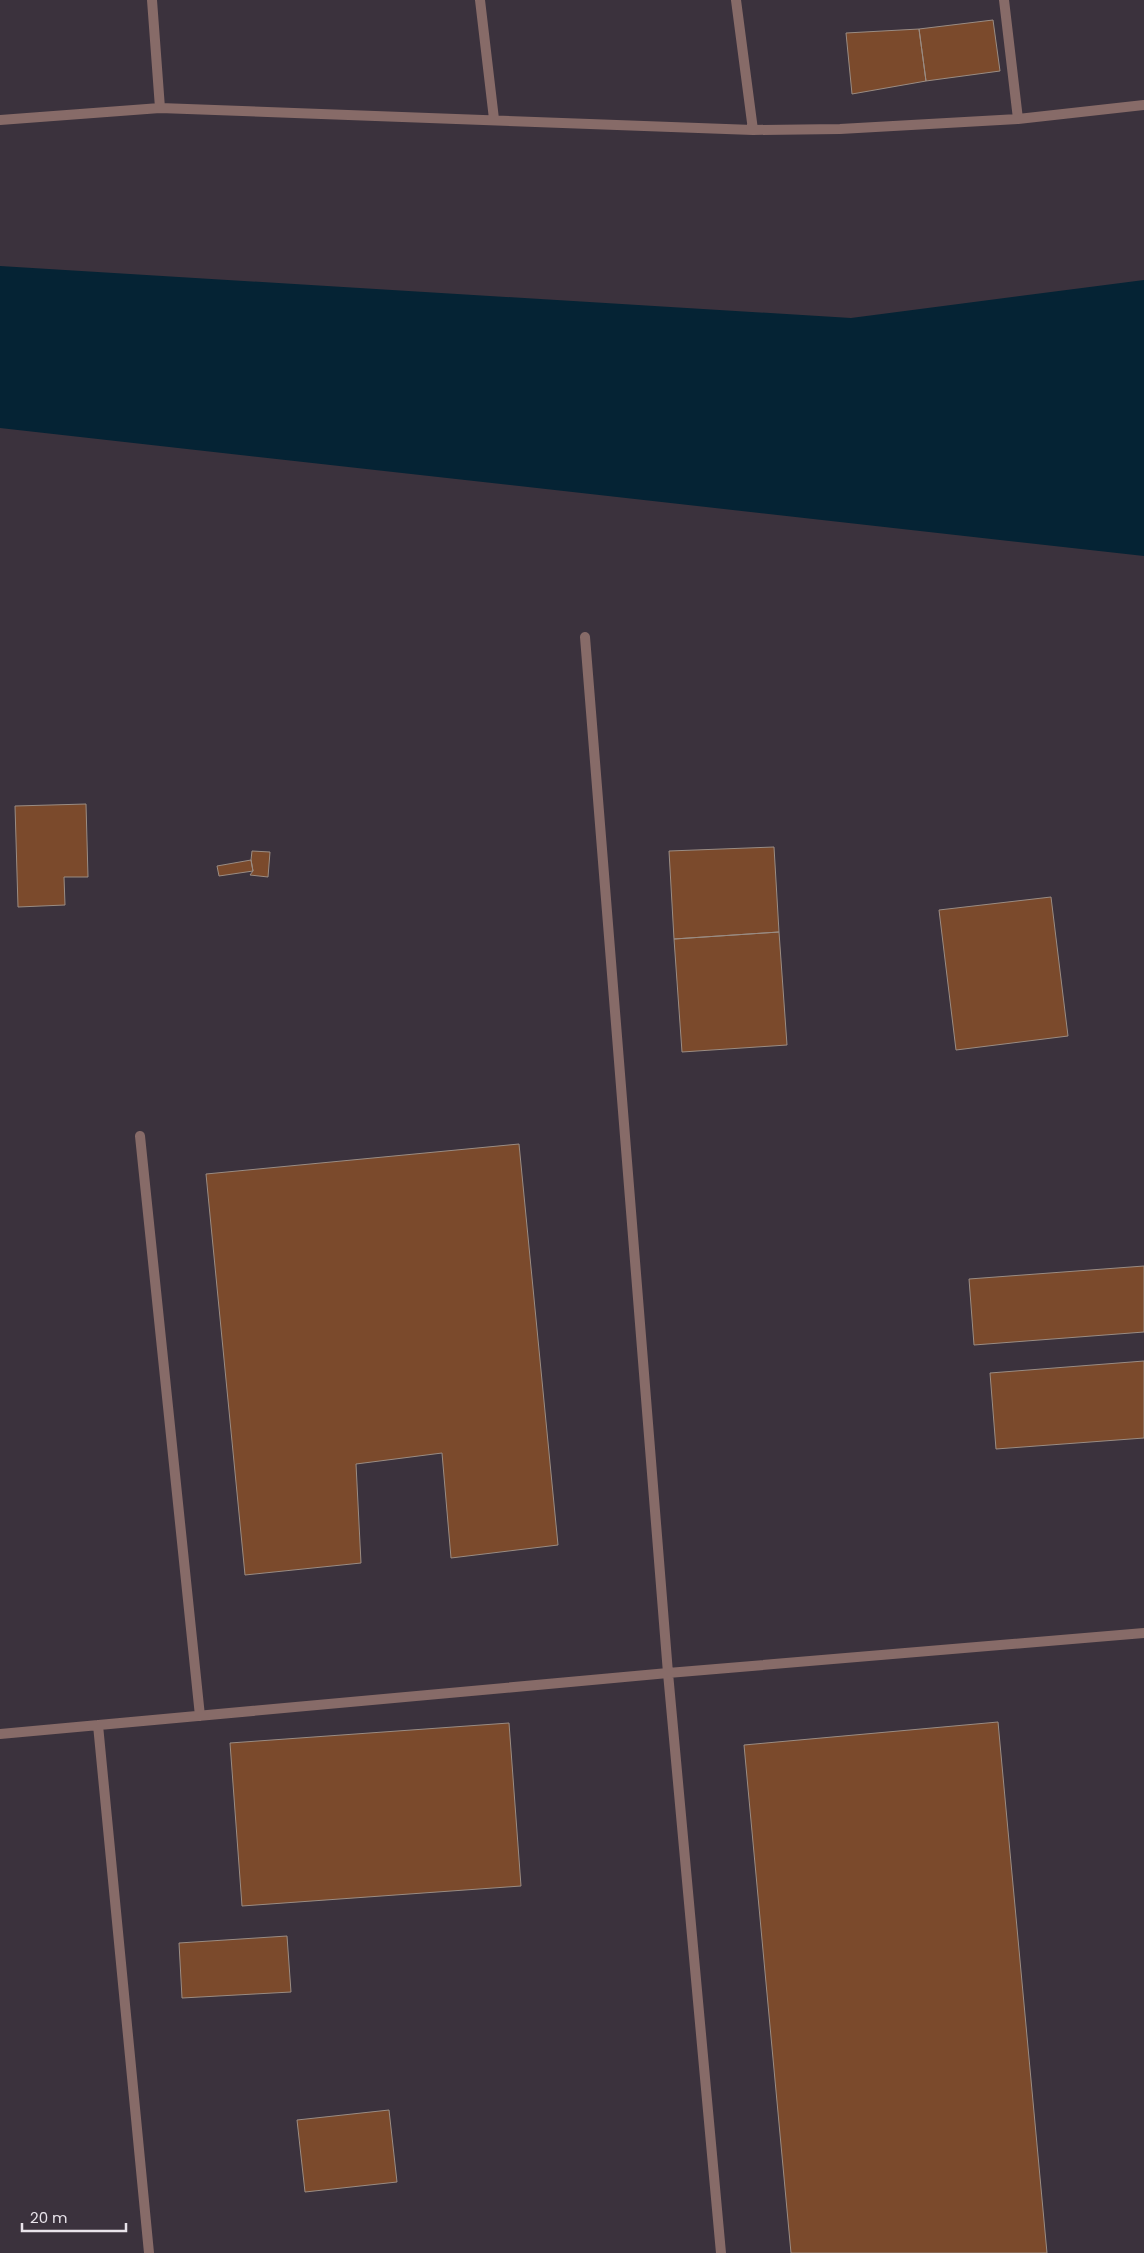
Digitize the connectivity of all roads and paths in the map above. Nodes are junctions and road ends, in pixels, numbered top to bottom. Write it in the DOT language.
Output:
graph roads {
  1 [pos="152,0"];
  2 [pos="480,0"];
  3 [pos="736,0"];
  4 [pos="1004,0"];
  5 [pos="1144,105"];
  6 [pos="160,108"];
  7 [pos="494,119"];
  8 [pos="1018,119"];
  9 [pos="0,120"];
  10 [pos="753,130"];
  11 [pos="586,637"];
  12 [pos="140,1136"];
  13 [pos="1144,1633"];
  14 [pos="668,1673"];
  15 [pos="200,1716"];
  16 [pos="98,1725"];
  17 [pos="0,1734"];
  18 [pos="149,2253"];
  19 [pos="720,2253"];
  1 -- 6 [label="street"];
  2 -- 7 [label="street"];
  3 -- 10 [label="street"];
  4 -- 8 [label="street"];
  5 -- 8 [label="street"];
  6 -- 7 [label="street"];
  6 -- 9 [label="street"];
  7 -- 10 [label="street"];
  8 -- 10 [label="street"];
  11 -- 14 [label="street"];
  12 -- 15 [label="street"];
  13 -- 14 [label="street"];
  14 -- 15 [label="street"];
  14 -- 19 [label="street"];
  15 -- 16 [label="street"];
  16 -- 17 [label="street"];
  16 -- 18 [label="street"];
}
